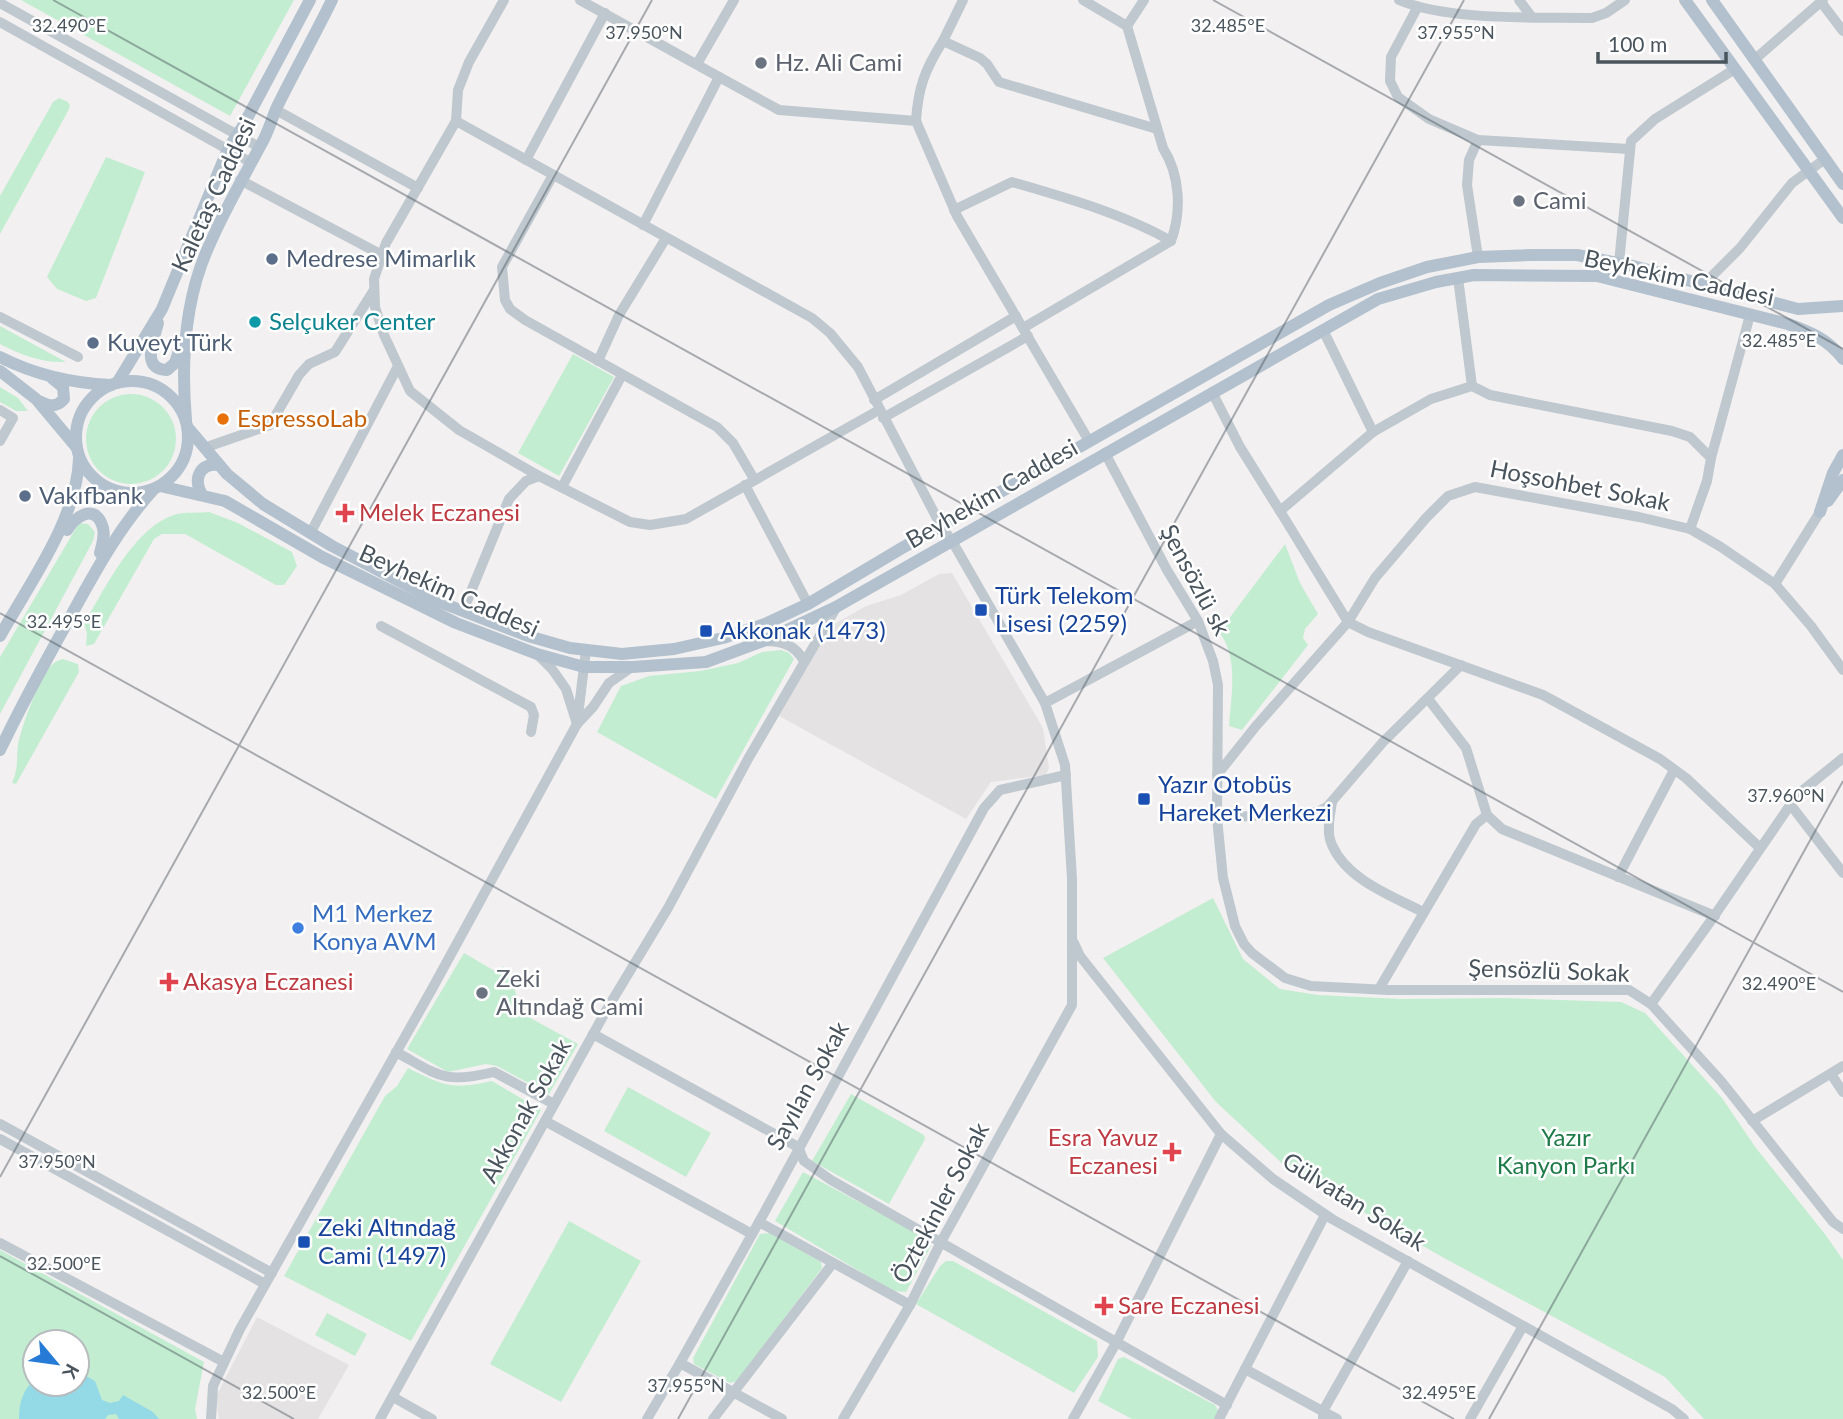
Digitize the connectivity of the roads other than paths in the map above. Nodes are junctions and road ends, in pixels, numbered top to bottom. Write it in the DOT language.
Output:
graph roads {
  1 [pos="310,0"];
  2 [pos="332,0"];
  3 [pos="504,0"];
  4 [pos="580,0"];
  5 [pos="734,0"];
  6 [pos="963,0"];
  7 [pos="1083,0"];
  8 [pos="1144,0"];
  9 [pos="1399,0"];
  10 [pos="1519,0"];
  11 [pos="1625,0"];
  12 [pos="1685,0"];
  13 [pos="1712,0"];
  14 [pos="1822,1"];
  15 [pos="0,3"];
  16 [pos="1423,5"];
  17 [pos="605,13"];
  18 [pos="1531,16"];
  19 [pos="0,22"];
  20 [pos="1127,26"];
  21 [pos="1843,31"];
  22 [pos="943,41"];
  23 [pos="1754,60"];
  24 [pos="697,64"];
  25 [pos="1735,69"];
  26 [pos="719,77"];
  27 [pos="276,110"];
  28 [pos="456,121"];
  29 [pos="916,121"];
  30 [pos="1157,130"];
  31 [pos="238,134"];
  32 [pos="1478,140"];
  33 [pos="259,148"];
  34 [pos="228,149"];
  35 [pos="1629,149"];
  36 [pos="1825,159"];
  37 [pos="526,160"];
  38 [pos="250,162"];
  39 [pos="1809,170"];
  40 [pos="553,175"];
  41 [pos="240,180"];
  42 [pos="1843,184"];
  43 [pos="418,188"];
  44 [pos="954,210"];
  45 [pos="1843,218"];
  46 [pos="643,225"];
  47 [pos="666,238"];
  48 [pos="1171,241"];
  49 [pos="382,255"];
  50 [pos="1478,257"];
  51 [pos="1619,263"];
  52 [pos="1458,278"];
  53 [pos="1705,283"];
  54 [pos="374,289"];
  55 [pos="1843,306"];
  56 [pos="162,309"];
  57 [pos="1750,315"];
  58 [pos="1016,316"];
  59 [pos="0,317"];
  60 [pos="187,321"];
  61 [pos="1324,330"];
  62 [pos="1025,332"];
  63 [pos="0,356"];
  64 [pos="78,357"];
  65 [pos="1843,359"];
  66 [pos="598,361"];
  67 [pos="398,366"];
  68 [pos="0,371"];
  69 [pos="622,374"];
  70 [pos="49,376"];
  71 [pos="115,384"];
  72 [pos="1472,386"];
  73 [pos="1212,392"];
  74 [pos="36,399"];
  75 [pos="879,409"];
  76 [pos="0,410"];
  77 [pos="187,424"];
  78 [pos="1373,432"];
  79 [pos="0,441"];
  80 [pos="1089,441"];
  81 [pos="204,448"];
  82 [pos="78,452"];
  83 [pos="1105,453"];
  84 [pos="1843,455"];
  85 [pos="1711,458"];
  86 [pos="219,466"];
  87 [pos="540,476"];
  88 [pos="1843,481"];
  89 [pos="749,482"];
  90 [pos="562,487"];
  91 [pos="157,488"];
  92 [pos="202,495"];
  93 [pos="1280,511"];
  94 [pos="1820,512"];
  95 [pos="941,526"];
  96 [pos="1690,529"];
  97 [pos="311,531"];
  98 [pos="952,541"];
  99 [pos="45,557"];
  100 [pos="98,565"];
  101 [pos="1775,584"];
  102 [pos="808,604"];
  103 [pos="836,607"];
  104 [pos="463,611"];
  105 [pos="1198,621"];
  106 [pos="1348,622"];
  107 [pos="381,626"];
  108 [pos="0,636"];
  109 [pos="766,640"];
  110 [pos="586,650"];
  111 [pos="537,654"];
  112 [pos="804,661"];
  113 [pos="1461,665"];
  114 [pos="584,667"];
  115 [pos="632,667"];
  116 [pos="1843,670"];
  117 [pos="1429,699"];
  118 [pos="1045,703"];
  119 [pos="577,724"];
  120 [pos="531,732"];
  121 [pos="0,750"];
  122 [pos="1843,758"];
  123 [pos="1674,770"];
  124 [pos="1066,775"];
  125 [pos="1217,775"];
  126 [pos="1332,802"];
  127 [pos="1790,804"];
  128 [pos="1487,815"];
  129 [pos="1217,818"];
  130 [pos="1760,848"];
  131 [pos="1843,873"];
  132 [pos="1618,877"];
  133 [pos="1423,912"];
  134 [pos="1715,916"];
  135 [pos="1073,939"];
  136 [pos="1244,944"];
  137 [pos="1379,989"];
  138 [pos="1651,1004"];
  139 [pos="593,1034"];
  140 [pos="397,1052"];
  141 [pos="1843,1066"];
  142 [pos="1831,1074"];
  143 [pos="1843,1092"];
  144 [pos="554,1104"];
  145 [pos="545,1121"];
  146 [pos="1752,1121"];
  147 [pos="0,1124"];
  148 [pos="1221,1135"];
  149 [pos="0,1139"];
  150 [pos="798,1147"];
  151 [pos="1325,1215"];
  152 [pos="759,1222"];
  153 [pos="1843,1229"];
  154 [pos="752,1234"];
  155 [pos="941,1242"];
  156 [pos="0,1243"];
  157 [pos="1408,1261"];
  158 [pos="833,1263"];
  159 [pos="272,1273"];
  160 [pos="265,1284"];
  161 [pos="910,1305"];
  162 [pos="1523,1326"];
  163 [pos="1116,1343"];
  164 [pos="224,1362"];
  165 [pos="680,1363"];
  166 [pos="1245,1369"];
  167 [pos="733,1392"];
  168 [pos="393,1397"];
  169 [pos="1227,1405"];
  170 [pos="1323,1415"];
  171 [pos="211,1419"];
  172 [pos="380,1419"];
  173 [pos="432,1419"];
  174 [pos="648,1419"];
  175 [pos="713,1419"];
  176 [pos="782,1419"];
  177 [pos="843,1419"];
  178 [pos="1073,1419"];
  179 [pos="1219,1419"];
  180 [pos="1337,1419"];
  181 [pos="1470,1419"];
  182 [pos="1684,1419"];
  1 -- 31 [label="main road, Kaletaş Caddesi"];
  2 -- 27 [label="main road, Kaletaş Caddesi"];
  3 -- 28 [label="street"];
  4 -- 17 [label="street"];
  5 -- 24 [label="street"];
  6 -- 22 [label="street"];
  7 -- 20 [label="street"];
  8 -- 20 [label="street"];
  9 -- 16 [label="street"];
  10 -- 18 [label="street"];
  11 -- 18 [label="street"];
  12 -- 25 [label="main road"];
  13 -- 23 [label="main road"];
  14 -- 21 [label="street"];
  14 -- 23 [label="street"];
  15 -- 31 [label="street"];
  16 -- 18 [label="street"];
  16 -- 32 [label="street"];
  17 -- 24 [label="street"];
  17 -- 37 [label="street"];
  19 -- 34 [label="street"];
  20 -- 30 [label="street"];
  22 -- 29 [label="street"];
  22 -- 30 [label="street"];
  23 -- 36 [label="main road"];
  24 -- 26 [label="street"];
  25 -- 35 [label="street"];
  25 -- 39 [label="main road"];
  26 -- 29 [label="street"];
  26 -- 46 [label="street"];
  27 -- 33 [label="main road, Kaletaş Caddesi"];
  27 -- 43 [label="street"];
  28 -- 37 [label="street"];
  28 -- 43 [label="street"];
  29 -- 44 [label="street"];
  30 -- 48 [label="street"];
  31 -- 33 [label="street"];
  31 -- 34 [label="main road, Kaletaş Caddesi"];
  32 -- 35 [label="street"];
  32 -- 50 [label="street"];
  33 -- 38 [label="main road, Kaletaş Caddesi"];
  34 -- 38 [label="street"];
  34 -- 56 [label="main road, Kaletaş Caddesi"];
  35 -- 51 [label="street"];
  36 -- 39 [label="street"];
  36 -- 42 [label="main road"];
  37 -- 40 [label="street"];
  38 -- 41 [label="main road, Kaletaş Caddesi"];
  39 -- 45 [label="main road"];
  39 -- 53 [label="street"];
  40 -- 46 [label="street"];
  40 -- 66 [label="street"];
  41 -- 49 [label="street"];
  41 -- 60 [label="main road, Kaletaş Caddesi"];
  43 -- 49 [label="street"];
  44 -- 48 [label="street"];
  44 -- 58 [label="street"];
  46 -- 47 [label="street"];
  47 -- 66 [label="street"];
  47 -- 75 [label="street"];
  48 -- 62 [label="street"];
  49 -- 54 [label="street"];
  50 -- 51 [label="main road, Beyhekim Caddesi"];
  50 -- 80 [label="main road, Beyhekim Caddesi"];
  51 -- 53 [label="main road, Beyhekim Caddesi"];
  52 -- 57 [label="main road, Beyhekim Caddesi"];
  52 -- 61 [label="main road, Beyhekim Caddesi"];
  52 -- 72 [label="street"];
  53 -- 55 [label="main road, Beyhekim Caddesi"];
  54 -- 67 [label="street"];
  54 -- 81 [label="street"];
  56 -- 60 [label="main road"];
  56 -- 71 [label="main road, Kaletaş Caddesi"];
  57 -- 65 [label="main road, Beyhekim Caddesi"];
  57 -- 85 [label="street"];
  58 -- 62 [label="street"];
  58 -- 75 [label="street"];
  59 -- 64 [label="street"];
  60 -- 77 [label="main road, Kaletaş Caddesi"];
  61 -- 73 [label="main road, Beyhekim Caddesi"];
  61 -- 78 [label="street"];
  62 -- 75 [label="street"];
  62 -- 80 [label="street"];
  63 -- 70 [label="main road"];
  66 -- 69 [label="street"];
  67 -- 87 [label="street"];
  67 -- 97 [label="street"];
  68 -- 74 [label="main road"];
  69 -- 89 [label="street"];
  69 -- 90 [label="street"];
  70 -- 71 [label="main road"];
  70 -- 74 [label="main road"];
  71 -- 77 [label="main road"];
  71 -- 82 [label="main road"];
  72 -- 78 [label="street"];
  72 -- 85 [label="street"];
  73 -- 83 [label="main road, Beyhekim Caddesi"];
  73 -- 93 [label="street"];
  74 -- 82 [label="main road"];
  75 -- 89 [label="street"];
  75 -- 95 [label="street"];
  76 -- 79 [label="street"];
  77 -- 81 [label="main road, Beyhekim Caddesi"];
  77 -- 91 [label="main road"];
  78 -- 93 [label="street"];
  80 -- 95 [label="main road, Beyhekim Caddesi"];
  81 -- 86 [label="main road, Beyhekim Caddesi"];
  82 -- 91 [label="main road"];
  82 -- 99 [label="main road"];
  83 -- 98 [label="main road, Beyhekim Caddesi"];
  83 -- 105 [label="street, Şensözlü sk"];
  84 -- 94 [label="main road"];
  85 -- 96 [label="street"];
  86 -- 92 [label="main road"];
  86 -- 97 [label="main road, Beyhekim Caddesi"];
  87 -- 90 [label="street"];
  87 -- 104 [label="street"];
  88 -- 94 [label="main road"];
  89 -- 90 [label="street"];
  89 -- 102 [label="street"];
  91 -- 92 [label="main road, Beyhekim Caddesi"];
  91 -- 100 [label="main road"];
  92 -- 111 [label="main road, Beyhekim Caddesi"];
  93 -- 106 [label="street"];
  94 -- 101 [label="street"];
  95 -- 98 [label="street"];
  95 -- 102 [label="main road, Beyhekim Caddesi"];
  96 -- 101 [label="street, Hoşsohbet Sokak"];
  96 -- 106 [label="street, Hoşsohbet Sokak"];
  97 -- 104 [label="main road, Beyhekim Caddesi"];
  98 -- 103 [label="main road, Beyhekim Caddesi"];
  98 -- 118 [label="street"];
  99 -- 100 [label="main road"];
  99 -- 108 [label="main road"];
  100 -- 121 [label="main road"];
  101 -- 116 [label="street, Hoşsohbet Sokak"];
  102 -- 110 [label="main road, Beyhekim Caddesi"];
  103 -- 109 [label="main road, Beyhekim Caddesi"];
  103 -- 112 [label="street, Akkonak Sokak"];
  104 -- 110 [label="main road, Beyhekim Caddesi"];
  105 -- 118 [label="street"];
  105 -- 125 [label="street, Şensözlü sk"];
  106 -- 113 [label="street"];
  106 -- 125 [label="street, Hoşsohbet Sokak"];
  107 -- 120 [label="street"];
  109 -- 112 [label="street"];
  109 -- 115 [label="main road, Beyhekim Caddesi"];
  110 -- 114 [label="street"];
  111 -- 114 [label="main road, Beyhekim Caddesi"];
  111 -- 119 [label="street"];
  112 -- 139 [label="street, Akkonak Sokak"];
  113 -- 117 [label="street"];
  113 -- 123 [label="street"];
  114 -- 115 [label="main road, Beyhekim Caddesi"];
  114 -- 119 [label="street"];
  115 -- 119 [label="street"];
  117 -- 126 [label="street"];
  117 -- 128 [label="street"];
  118 -- 124 [label="street"];
  119 -- 140 [label="street"];
  122 -- 127 [label="street"];
  123 -- 130 [label="street"];
  123 -- 132 [label="street"];
  124 -- 135 [label="street"];
  124 -- 150 [label="street, Sayılan Sokak"];
  125 -- 129 [label="street, Şensözlü sk"];
  126 -- 129 [label="street"];
  126 -- 133 [label="street"];
  127 -- 130 [label="street"];
  127 -- 131 [label="street"];
  128 -- 132 [label="street"];
  128 -- 133 [label="street"];
  129 -- 136 [label="street, Şensözlü sk"];
  130 -- 134 [label="street"];
  132 -- 134 [label="street"];
  133 -- 137 [label="street"];
  134 -- 138 [label="street"];
  135 -- 148 [label="street, Gülvatan Sokak"];
  135 -- 155 [label="street, Öztekinler Sokak"];
  136 -- 137 [label="street, Şensözlü Sokak"];
  137 -- 138 [label="street, Şensözlü Sokak"];
  138 -- 146 [label="street, Şensözlü Sokak"];
  139 -- 144 [label="street, Akkonak Sokak"];
  139 -- 150 [label="street"];
  140 -- 144 [label="street"];
  140 -- 159 [label="street"];
  141 -- 142 [label="street"];
  142 -- 143 [label="street"];
  142 -- 146 [label="street"];
  144 -- 145 [label="street, Akkonak Sokak"];
  145 -- 154 [label="street"];
  145 -- 168 [label="street, Akkonak Sokak"];
  146 -- 153 [label="street, Şensözlü Sokak"];
  147 -- 159 [label="street"];
  148 -- 151 [label="street, Gülvatan Sokak"];
  148 -- 163 [label="street"];
  149 -- 160 [label="street"];
  150 -- 152 [label="street, Sayılan Sokak"];
  150 -- 155 [label="street"];
  151 -- 157 [label="street, Gülvatan Sokak"];
  151 -- 166 [label="street"];
  152 -- 154 [label="street, Sayılan Sokak"];
  152 -- 158 [label="street"];
  154 -- 165 [label="street, Sayılan Sokak"];
  155 -- 161 [label="street, Öztekinler Sokak"];
  155 -- 163 [label="street"];
  156 -- 164 [label="street"];
  157 -- 162 [label="street, Gülvatan Sokak"];
  157 -- 170 [label="street"];
  158 -- 161 [label="street"];
  158 -- 167 [label="street"];
  159 -- 160 [label="street"];
  160 -- 164 [label="street"];
  161 -- 177 [label="street, Öztekinler Sokak"];
  162 -- 181 [label="street"];
  162 -- 182 [label="street, Gülvatan Sokak"];
  163 -- 169 [label="street"];
  163 -- 178 [label="street"];
  164 -- 171 [label="street"];
  165 -- 167 [label="street"];
  165 -- 174 [label="street, Sayılan Sokak"];
  166 -- 169 [label="street"];
  166 -- 170 [label="street"];
  167 -- 175 [label="street"];
  167 -- 176 [label="street"];
  168 -- 172 [label="street, Akkonak Sokak"];
  168 -- 173 [label="street"];
  169 -- 179 [label="street"];
  170 -- 180 [label="street"];
}
